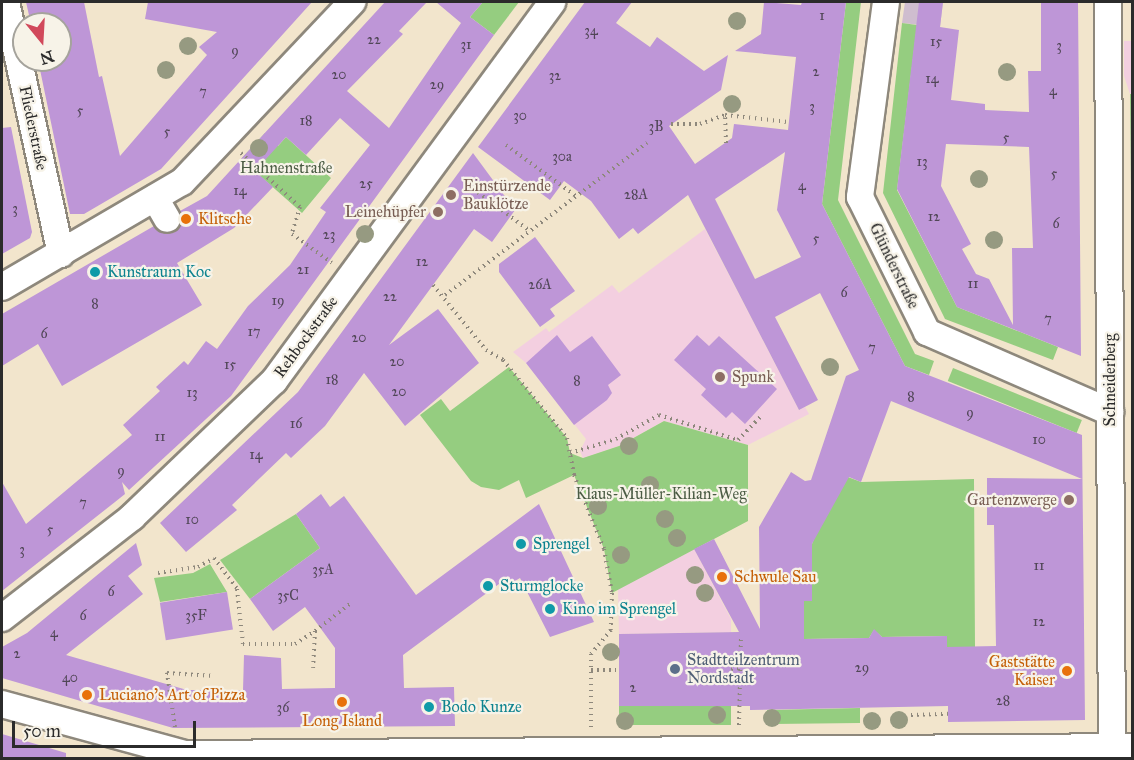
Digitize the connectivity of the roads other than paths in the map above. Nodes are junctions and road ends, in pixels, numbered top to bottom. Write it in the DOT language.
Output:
graph roads {
  1 [pos="6,2"];
  2 [pos="352,2"];
  3 [pos="552,2"];
  4 [pos="886,2"];
  5 [pos="1108,2"];
  6 [pos="61,254"];
  7 [pos="2,288"];
  8 [pos="1110,412"];
  9 [pos="1121,456"];
  10 [pos="2,618"];
  11 [pos="2,704"];
  12 [pos="1119,751"];
  13 [pos="183,755"];
  1 -- 6 [label="street, Fliederstraße"];
  2 -- 6 [label="street"];
  3 -- 10 [label="street, Rehbockstraße"];
  4 -- 8 [label="street, Glünderstraße"];
  5 -- 8 [label="street, Schneiderberg"];
  6 -- 7 [label="street"];
  8 -- 9 [label="street, Schneiderberg"];
  9 -- 12 [label="street, Schneiderberg"];
  11 -- 13 [label="street"];
  12 -- 13 [label="street"];
}
